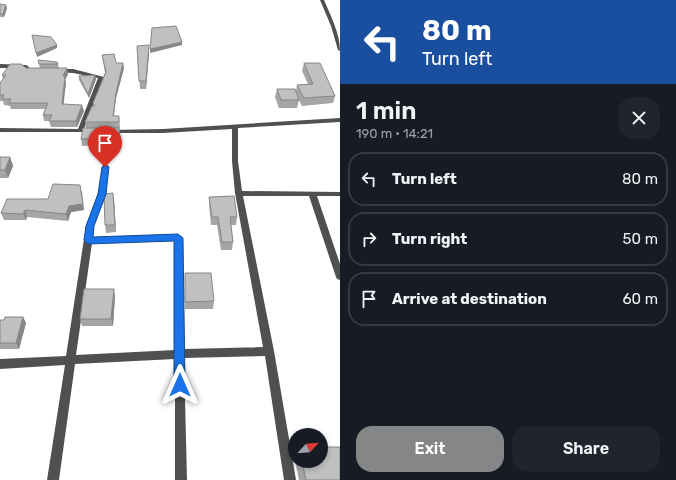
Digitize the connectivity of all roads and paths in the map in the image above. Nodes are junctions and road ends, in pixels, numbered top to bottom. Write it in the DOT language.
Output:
graph roads {
  1 [pos="322,0"];
  2 [pos="340,50"];
  3 [pos="0,66"];
  4 [pos="43,71"];
  5 [pos="51,71"];
  6 [pos="340,120"];
  7 [pos="235,126"];
  8 [pos="0,130"];
  9 [pos="80,131"];
  10 [pos="105,167"];
  11 [pos="239,193"];
  12 [pos="312,193"];
  13 [pos="340,194"];
  14 [pos="88,240"];
  15 [pos="340,277"];
  16 [pos="269,351"];
  17 [pos="179,354"];
  18 [pos="70,360"];
  19 [pos="0,364"];
  20 [pos="53,480"];
  21 [pos="181,480"];
  22 [pos="290,480"];
  1 -- 2 [label="street"];
  3 -- 4 [label="street"];
  5 -- 9 [label="street"];
  6 -- 7 [label="street"];
  7 -- 9 [label="street"];
  7 -- 11 [label="street"];
  8 -- 9 [label="street"];
  10 -- 14 [label="street"];
  11 -- 12 [label="street"];
  11 -- 16 [label="street"];
  12 -- 13 [label="street"];
  12 -- 15 [label="street"];
  14 -- 17 [label="street"];
  14 -- 18 [label="street"];
  16 -- 17 [label="street"];
  16 -- 22 [label="street"];
  17 -- 18 [label="street"];
  17 -- 21 [label="street"];
  18 -- 19 [label="street"];
  18 -- 20 [label="street"];
}
